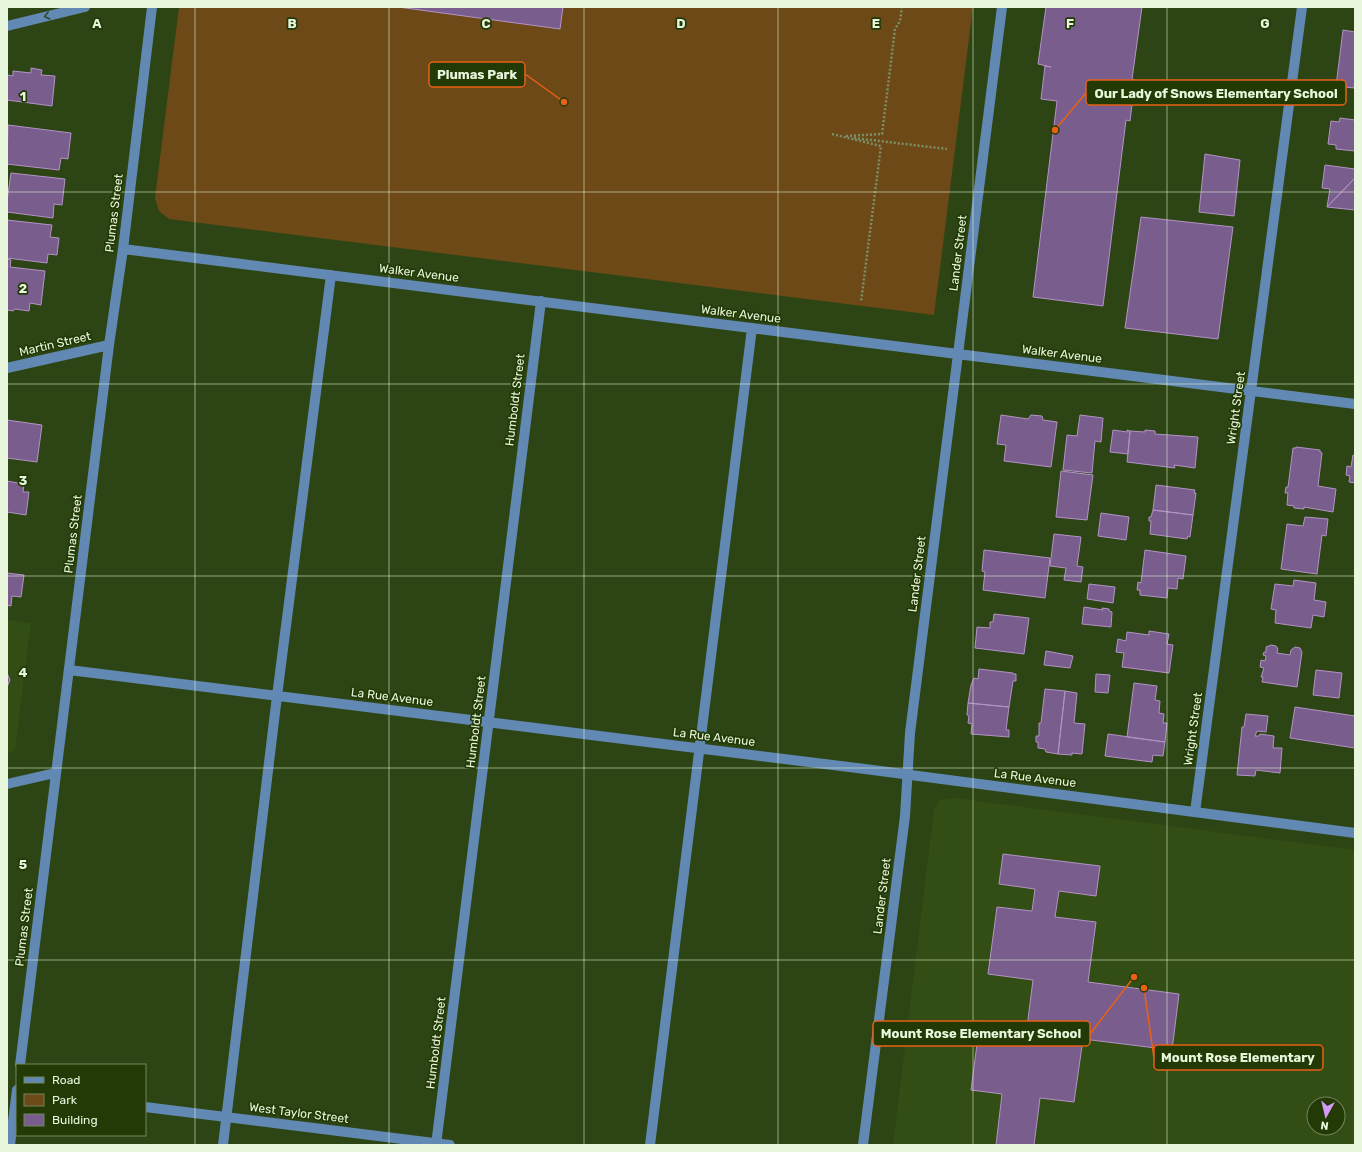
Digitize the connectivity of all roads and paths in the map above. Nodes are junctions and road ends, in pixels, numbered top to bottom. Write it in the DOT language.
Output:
graph roads {
  1 [pos="85,7"];
  2 [pos="152,7"];
  3 [pos="902,7"];
  4 [pos="1002,7"];
  5 [pos="1302,7"];
  6 [pos="7,26"];
  7 [pos="832,134"];
  8 [pos="844,136"];
  9 [pos="947,149"];
  10 [pos="123,249"];
  11 [pos="331,275"];
  12 [pos="541,301"];
  13 [pos="861,302"];
  14 [pos="752,328"];
  15 [pos="109,345"];
  16 [pos="958,354"];
  17 [pos="7,368"];
  18 [pos="1251,391"];
  19 [pos="1355,404"];
  20 [pos="69,670"];
  21 [pos="277,696"];
  22 [pos="489,722"];
  23 [pos="699,748"];
  24 [pos="56,773"];
  25 [pos="908,775"];
  26 [pos="7,784"];
  27 [pos="1194,812"];
  28 [pos="1355,833"];
  29 [pos="20,1064"];
  30 [pos="16,1099"];
  31 [pos="146,1107"];
  32 [pos="226,1117"];
  33 [pos="436,1144"];
  34 [pos="10,1145"];
  35 [pos="223,1145"];
  36 [pos="450,1145"];
  37 [pos="650,1145"];
  38 [pos="863,1145"];
  1 -- 6 [label="street, one-way"];
  2 -- 10 [label="street, Plumas Street"];
  3 -- 8 [label="path"];
  4 -- 16 [label="street, Lander Street"];
  5 -- 18 [label="street, Wright Street"];
  7 -- 8 [label="path"];
  8 -- 9 [label="path"];
  8 -- 13 [label="path"];
  10 -- 11 [label="street, Walker Avenue"];
  10 -- 15 [label="street, Plumas Street"];
  11 -- 12 [label="street, Walker Avenue"];
  11 -- 21 [label="street"];
  12 -- 14 [label="street, Walker Avenue"];
  12 -- 22 [label="street, Humboldt Street"];
  14 -- 16 [label="street, Walker Avenue"];
  14 -- 23 [label="street"];
  15 -- 17 [label="street, Martin Street"];
  15 -- 20 [label="street, Plumas Street"];
  16 -- 18 [label="street, Walker Avenue"];
  16 -- 25 [label="street, Lander Street"];
  18 -- 19 [label="street, Walker Avenue"];
  18 -- 27 [label="street, Wright Street"];
  20 -- 21 [label="street, La Rue Avenue"];
  20 -- 24 [label="street, Plumas Street"];
  21 -- 22 [label="street, La Rue Avenue"];
  21 -- 32 [label="street"];
  22 -- 23 [label="street, La Rue Avenue"];
  22 -- 33 [label="street, Humboldt Street"];
  23 -- 25 [label="street, La Rue Avenue"];
  23 -- 37 [label="street"];
  24 -- 26 [label="street"];
  24 -- 29 [label="street, Plumas Street"];
  25 -- 27 [label="street, La Rue Avenue"];
  25 -- 38 [label="street, Lander Street"];
  27 -- 28 [label="street, La Rue Avenue"];
  30 -- 34 [label="street"];
  31 -- 32 [label="street, West Taylor Street"];
  32 -- 33 [label="street, West Taylor Street"];
  32 -- 35 [label="street"];
  33 -- 36 [label="street, West Taylor Street"];
}
